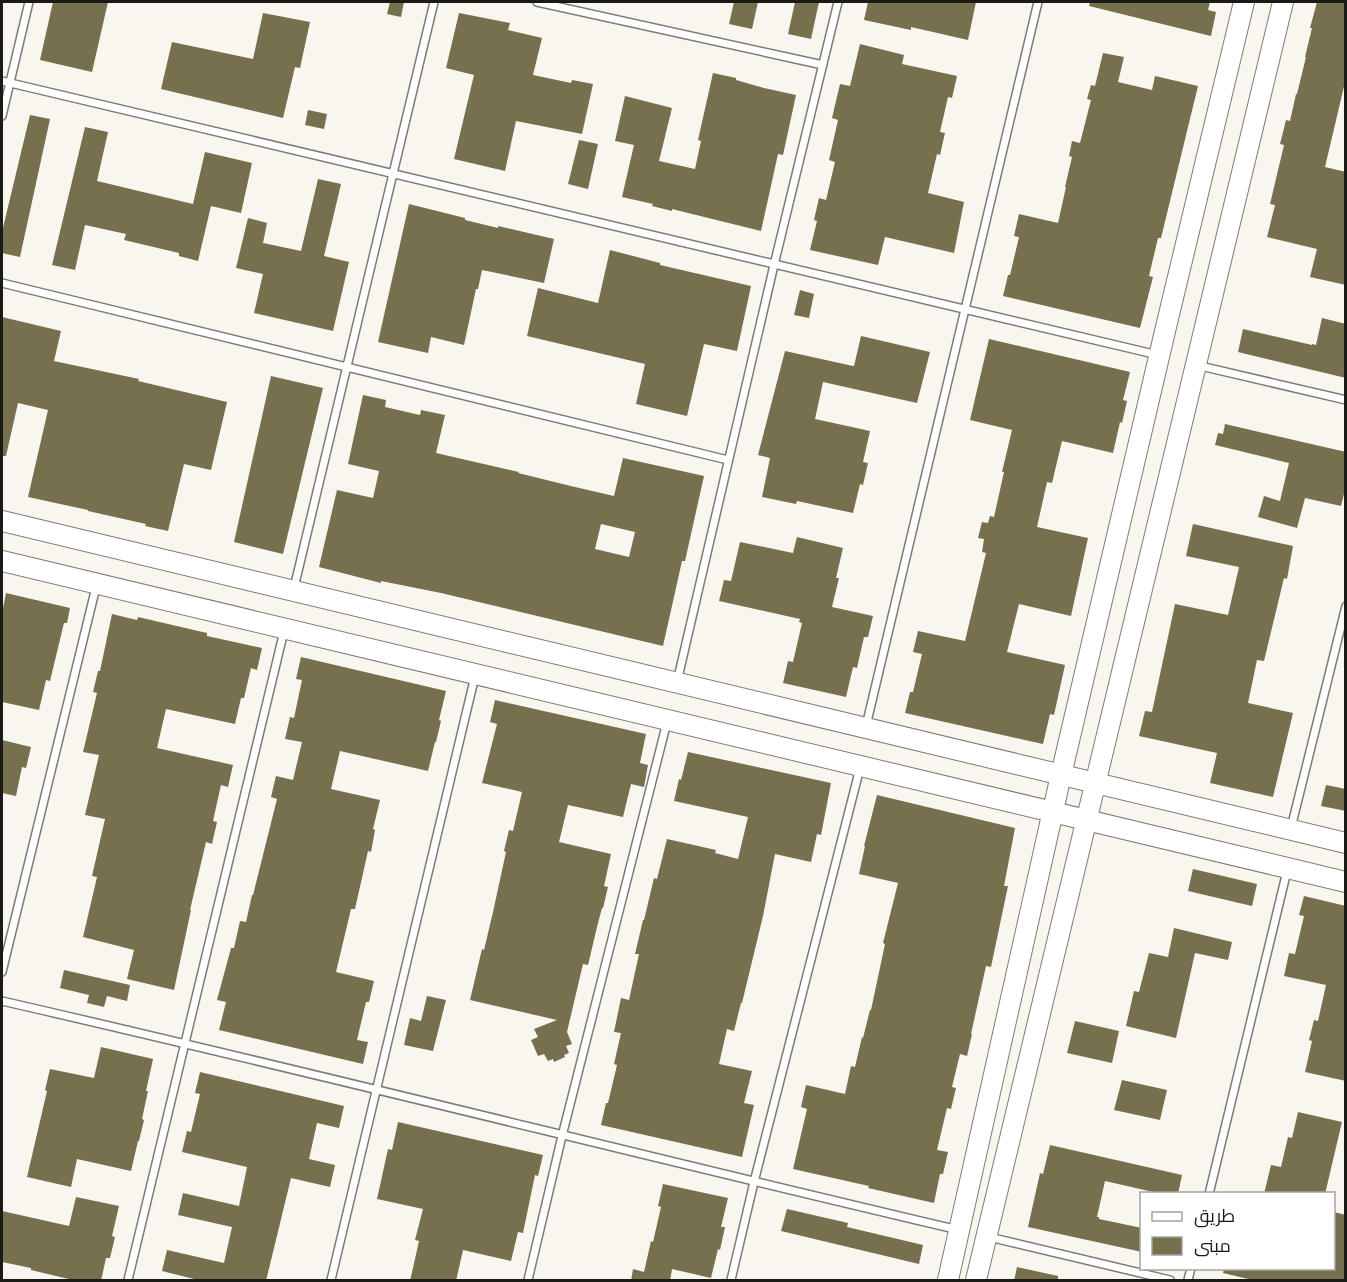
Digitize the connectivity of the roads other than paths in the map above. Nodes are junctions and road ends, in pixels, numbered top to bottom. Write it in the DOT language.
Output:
graph roads {
  1 [pos="29,2"];
  2 [pos="434,2"];
  3 [pos="537,2"];
  4 [pos="838,2"];
  5 [pos="1038,2"];
  6 [pos="1244,2"];
  7 [pos="1283,2"];
  8 [pos="823,64"];
  9 [pos="5,82"];
  10 [pos="2,116"];
  11 [pos="393,174"];
  12 [pos="774,264"];
  13 [pos="2,283"];
  14 [pos="965,310"];
  15 [pos="1160,356"];
  16 [pos="1196,365"];
  17 [pos="347,367"];
  18 [pos="1346,400"];
  19 [pos="728,460"];
  20 [pos="2,521"];
  21 [pos="2,561"];
  22 [pos="96,584"];
  23 [pos="293,591"];
  24 [pos="1346,606"];
  25 [pos="284,628"];
  26 [pos="475,674"];
  27 [pos="676,683"];
  28 [pos="667,720"];
  29 [pos="865,728"];
  30 [pos="860,766"];
  31 [pos="1061,775"];
  32 [pos="1095,783"];
  33 [pos="1053,812"];
  34 [pos="1086,820"];
  35 [pos="1290,830"];
  36 [pos="1346,843"];
  37 [pos="1288,868"];
  38 [pos="1346,882"];
  39 [pos="2,972"];
  40 [pos="2,1001"];
  41 [pos="185,1043"];
  42 [pos="376,1090"];
  43 [pos="562,1136"];
  44 [pos="754,1182"];
  45 [pos="1209,1192"];
  46 [pos="960,1230"];
  47 [pos="986,1236"];
  48 [pos="128,1281"];
  49 [pos="331,1281"];
  50 [pos="528,1281"];
  51 [pos="731,1281"];
  52 [pos="948,1281"];
  53 [pos="976,1281"];
  54 [pos="1170,1281"];
  1 -- 9 [label="lane"];
  2 -- 11 [label="lane"];
  3 -- 8 [label="lane"];
  4 -- 8 [label="lane"];
  5 -- 14 [label="lane"];
  6 -- 15 [label="street"];
  7 -- 16 [label="street"];
  8 -- 12 [label="lane"];
  9 -- 10 [label="lane"];
  9 -- 11 [label="lane"];
  11 -- 12 [label="lane"];
  11 -- 17 [label="lane"];
  12 -- 14 [label="lane"];
  12 -- 19 [label="lane"];
  13 -- 17 [label="lane"];
  14 -- 15 [label="lane"];
  14 -- 29 [label="lane"];
  15 -- 31 [label="street"];
  16 -- 18 [label="lane"];
  16 -- 32 [label="street"];
  17 -- 19 [label="lane"];
  17 -- 23 [label="lane"];
  19 -- 27 [label="lane"];
  20 -- 23 [label="street"];
  21 -- 22 [label="street"];
  22 -- 25 [label="street"];
  22 -- 39 [label="lane"];
  23 -- 27 [label="street"];
  24 -- 35 [label="lane"];
  25 -- 26 [label="street"];
  25 -- 41 [label="lane"];
  26 -- 28 [label="street"];
  26 -- 42 [label="lane"];
  27 -- 29 [label="street"];
  28 -- 30 [label="street"];
  28 -- 43 [label="lane"];
  29 -- 31 [label="street"];
  30 -- 33 [label="street"];
  30 -- 44 [label="lane"];
  31 -- 32 [label="street"];
  31 -- 33 [label="street"];
  32 -- 34 [label="street"];
  32 -- 35 [label="street"];
  33 -- 34 [label="street"];
  33 -- 46 [label="street"];
  34 -- 37 [label="street"];
  34 -- 47 [label="street"];
  35 -- 36 [label="street"];
  37 -- 38 [label="street"];
  37 -- 45 [label="lane"];
  40 -- 41 [label="lane"];
  41 -- 42 [label="lane"];
  41 -- 48 [label="lane"];
  42 -- 43 [label="lane"];
  42 -- 49 [label="lane"];
  43 -- 44 [label="lane"];
  43 -- 50 [label="lane"];
  44 -- 46 [label="lane"];
  44 -- 51 [label="lane"];
  46 -- 52 [label="street"];
  47 -- 53 [label="street"];
  47 -- 54 [label="lane"];
}
